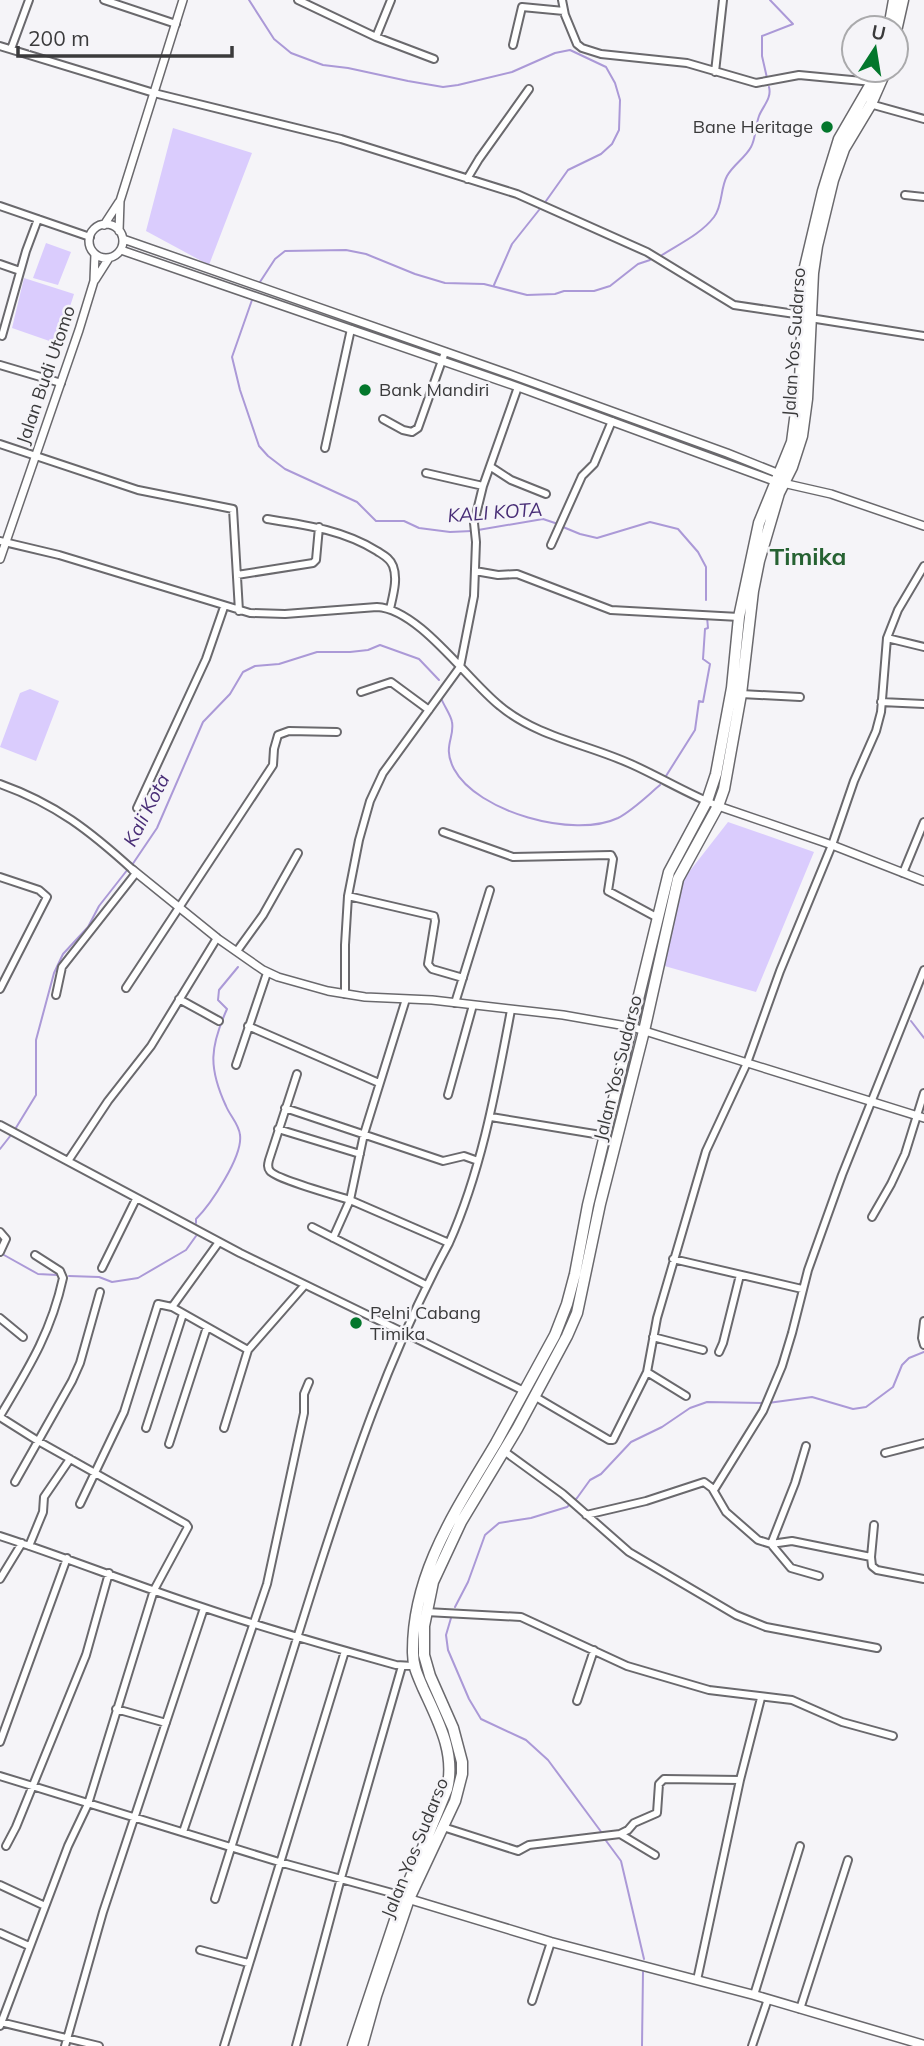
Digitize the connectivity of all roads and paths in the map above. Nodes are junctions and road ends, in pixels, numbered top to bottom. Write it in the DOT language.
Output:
graph roads {
  1 [pos="29,0"];
  2 [pos="104,0"];
  3 [pos="183,0"];
  4 [pos="298,0"];
  5 [pos="391,0"];
  6 [pos="562,0"];
  7 [pos="723,0"];
  8 [pos="564,11"];
  9 [pos="176,24"];
  10 [pos="376,37"];
  11 [pos="513,45"];
  12 [pos="0,46"];
  13 [pos="11,49"];
  14 [pos="434,59"];
  15 [pos="715,72"];
  16 [pos="840,79"];
  17 [pos="872,84"];
  18 [pos="878,84"];
  19 [pos="529,89"];
  20 [pos="154,93"];
  21 [pos="866,103"];
  22 [pos="924,119"];
  23 [pos="467,179"];
  24 [pos="905,195"];
  25 [pos="924,197"];
  26 [pos="120,201"];
  27 [pos="0,206"];
  28 [pos="38,219"];
  29 [pos="104,225"];
  30 [pos="120,231"];
  31 [pos="90,237"];
  32 [pos="123,239"];
  33 [pos="121,250"];
  34 [pos="95,254"];
  35 [pos="109,258"];
  36 [pos="0,264"];
  37 [pos="20,271"];
  38 [pos="94,281"];
  39 [pos="806,316"];
  40 [pos="351,329"];
  41 [pos="0,335"];
  42 [pos="924,336"];
  43 [pos="445,352"];
  44 [pos="443,361"];
  45 [pos="0,365"];
  46 [pos="61,383"];
  47 [pos="517,387"];
  48 [pos="383,419"];
  49 [pos="612,421"];
  50 [pos="0,444"];
  51 [pos="324,448"];
  52 [pos="36,456"];
  53 [pos="491,467"];
  54 [pos="426,473"];
  55 [pos="783,480"];
  56 [pos="483,486"];
  57 [pos="546,494"];
  58 [pos="267,519"];
  59 [pos="924,526"];
  60 [pos="319,527"];
  61 [pos="3,542"];
  62 [pos="551,545"];
  63 [pos="0,559"];
  64 [pos="924,566"];
  65 [pos="475,571"];
  66 [pos="237,575"];
  67 [pos="224,607"];
  68 [pos="390,609"];
  69 [pos="239,611"];
  70 [pos="739,617"];
  71 [pos="887,638"];
  72 [pos="924,647"];
  73 [pos="460,667"];
  74 [pos="362,691"];
  75 [pos="741,694"];
  76 [pos="800,697"];
  77 [pos="881,702"];
  78 [pos="924,704"];
  79 [pos="429,709"];
  80 [pos="337,732"];
  81 [pos="0,784"];
  82 [pos="707,801"];
  83 [pos="718,806"];
  84 [pos="137,808"];
  85 [pos="924,822"];
  86 [pos="443,832"];
  87 [pos="832,845"];
  88 [pos="298,853"];
  89 [pos="135,872"];
  90 [pos="903,873"];
  91 [pos="0,877"];
  92 [pos="924,881"];
  93 [pos="490,890"];
  94 [pos="348,897"];
  95 [pos="179,907"];
  96 [pos="658,918"];
  97 [pos="217,938"];
  98 [pos="237,951"];
  99 [pos="924,970"];
  100 [pos="267,973"];
  101 [pos="463,978"];
  102 [pos="1,985"];
  103 [pos="126,988"];
  104 [pos="345,994"];
  105 [pos="56,995"];
  106 [pos="179,999"];
  107 [pos="406,999"];
  108 [pos="455,1003"];
  109 [pos="473,1005"];
  110 [pos="511,1010"];
  111 [pos="219,1021"];
  112 [pos="248,1026"];
  113 [pos="632,1027"];
  114 [pos="644,1031"];
  115 [pos="747,1063"];
  116 [pos="236,1065"];
  117 [pos="297,1074"];
  118 [pos="379,1083"];
  119 [pos="924,1093"];
  120 [pos="448,1095"];
  121 [pos="872,1102"];
  122 [pos="285,1108"];
  123 [pos="920,1116"];
  124 [pos="491,1117"];
  125 [pos="0,1125"];
  126 [pos="278,1129"];
  127 [pos="364,1134"];
  128 [pos="607,1136"];
  129 [pos="360,1154"];
  130 [pos="68,1161"];
  131 [pos="478,1161"];
  132 [pos="136,1199"];
  133 [pos="350,1200"];
  134 [pos="872,1217"];
  135 [pos="312,1227"];
  136 [pos="0,1232"];
  137 [pos="332,1238"];
  138 [pos="219,1242"];
  139 [pos="449,1243"];
  140 [pos="0,1252"];
  141 [pos="35,1255"];
  142 [pos="673,1259"];
  143 [pos="102,1268"];
  144 [pos="581,1275"];
  145 [pos="740,1275"];
  146 [pos="426,1285"];
  147 [pos="304,1286"];
  148 [pos="802,1289"];
  149 [pos="100,1292"];
  150 [pos="172,1307"];
  151 [pos="183,1314"];
  152 [pos="0,1318"];
  153 [pos="924,1321"];
  154 [pos="207,1327"];
  155 [pos="403,1334"];
  156 [pos="653,1336"];
  157 [pos="23,1338"];
  158 [pos="924,1345"];
  159 [pos="248,1350"];
  160 [pos="703,1350"];
  161 [pos="719,1352"];
  162 [pos="647,1372"];
  163 [pos="309,1382"];
  164 [pos="524,1391"];
  165 [pos="534,1396"];
  166 [pos="686,1396"];
  167 [pos="0,1417"];
  168 [pos="146,1428"];
  169 [pos="224,1428"];
  170 [pos="38,1441"];
  171 [pos="924,1443"];
  172 [pos="169,1444"];
  173 [pos="806,1446"];
  174 [pos="504,1451"];
  175 [pos="885,1453"];
  176 [pos="71,1459"];
  177 [pos="95,1473"];
  178 [pos="15,1482"];
  179 [pos="714,1490"];
  180 [pos="80,1504"];
  181 [pos="586,1515"];
  182 [pos="874,1525"];
  183 [pos="0,1536"];
  184 [pos="25,1544"];
  185 [pos="771,1544"];
  186 [pos="871,1557"];
  187 [pos="67,1558"];
  188 [pos="108,1573"];
  189 [pos="819,1576"];
  190 [pos="0,1579"];
  191 [pos="924,1579"];
  192 [pos="429,1580"];
  193 [pos="154,1590"];
  194 [pos="204,1608"];
  195 [pos="426,1612"];
  196 [pos="255,1623"];
  197 [pos="297,1637"];
  198 [pos="877,1648"];
  199 [pos="594,1650"];
  200 [pos="345,1651"];
  201 [pos="408,1666"];
  202 [pos="761,1698"];
  203 [pos="577,1701"];
  204 [pos="116,1709"];
  205 [pos="166,1723"];
  206 [pos="893,1736"];
  207 [pos="0,1742"];
  208 [pos="0,1776"];
  209 [pos="740,1780"];
  210 [pos="31,1786"];
  211 [pos="88,1804"];
  212 [pos="134,1817"];
  213 [pos="443,1827"];
  214 [pos="183,1832"];
  215 [pos="620,1833"];
  216 [pos="6,1846"];
  217 [pos="800,1846"];
  218 [pos="231,1847"];
  219 [pos="428,1847"];
  220 [pos="655,1855"];
  221 [pos="848,1860"];
  222 [pos="279,1862"];
  223 [pos="341,1878"];
  224 [pos="0,1885"];
  225 [pos="406,1898"];
  226 [pos="215,1899"];
  227 [pos="45,1906"];
  228 [pos="0,1933"];
  229 [pos="551,1942"];
  230 [pos="29,1946"];
  231 [pos="201,1950"];
  232 [pos="248,1963"];
  233 [pos="698,1980"];
  234 [pos="754,1995"];
  235 [pos="768,1999"];
  236 [pos="532,2001"];
  237 [pos="800,2009"];
  238 [pos="0,2023"];
  239 [pos="924,2034"];
  240 [pos="67,2042"];
  241 [pos="923,2045"];
  242 [pos="99,2046"];
  243 [pos="224,2046"];
  244 [pos="296,2046"];
  245 [pos="353,2046"];
  246 [pos="362,2046"];
  247 [pos="752,2046"];
  1 -- 13 [label="street"];
  2 -- 9 [label="street"];
  3 -- 9 [label="street"];
  4 -- 10 [label="street"];
  5 -- 10 [label="street"];
  6 -- 8 [label="street"];
  7 -- 15 [label="street"];
  8 -- 11 [label="street"];
  8 -- 15 [label="street"];
  9 -- 20 [label="street"];
  10 -- 14 [label="street"];
  12 -- 13 [label="street"];
  13 -- 20 [label="street"];
  15 -- 16 [label="street"];
  17 -- 21 [label="highway, Jalan Yos Sudarso"];
  18 -- 21 [label="highway, Jalan Yos Sudarso"];
  19 -- 23 [label="street"];
  20 -- 23 [label="street"];
  20 -- 26 [label="street"];
  21 -- 22 [label="street"];
  21 -- 39 [label="highway, Jalan Yos Sudarso"];
  23 -- 39 [label="street"];
  24 -- 25 [label="street"];
  26 -- 29 [label="street"];
  26 -- 30 [label="street"];
  27 -- 28 [label="street"];
  28 -- 31 [label="street"];
  28 -- 37 [label="street"];
  29 -- 30 [label="street"];
  29 -- 31 [label="street"];
  30 -- 32 [label="street"];
  31 -- 34 [label="street"];
  32 -- 33 [label="street"];
  32 -- 43 [label="street"];
  33 -- 35 [label="street"];
  33 -- 40 [label="street"];
  34 -- 35 [label="street"];
  34 -- 38 [label="street, Jalan Budi Utomo"];
  35 -- 38 [label="street, Jalan Budi Utomo"];
  36 -- 37 [label="street"];
  37 -- 41 [label="street"];
  38 -- 46 [label="street, Jalan Budi Utomo"];
  39 -- 42 [label="street"];
  39 -- 55 [label="highway, Jalan Yos Sudarso"];
  40 -- 44 [label="street"];
  40 -- 51 [label="street"];
  43 -- 44 [label="street"];
  43 -- 55 [label="street"];
  44 -- 47 [label="street"];
  44 -- 48 [label="street"];
  45 -- 46 [label="street"];
  46 -- 52 [label="street, Jalan Budi Utomo"];
  47 -- 49 [label="street"];
  47 -- 53 [label="street"];
  49 -- 55 [label="street"];
  49 -- 62 [label="street"];
  50 -- 52 [label="street"];
  52 -- 61 [label="street, Jalan Budi Utomo"];
  52 -- 66 [label="street"];
  53 -- 56 [label="street"];
  53 -- 57 [label="street"];
  54 -- 56 [label="street"];
  55 -- 59 [label="street"];
  55 -- 70 [label="highway, Jalan Yos Sudarso"];
  55 -- 75 [label="highway, Jalan Yos Sudarso"];
  56 -- 65 [label="street"];
  58 -- 60 [label="street"];
  60 -- 66 [label="street"];
  60 -- 68 [label="street"];
  61 -- 63 [label="street, Jalan Budi Utomo"];
  61 -- 67 [label="street"];
  64 -- 71 [label="street"];
  65 -- 70 [label="street"];
  65 -- 73 [label="street"];
  66 -- 69 [label="street"];
  67 -- 69 [label="street"];
  67 -- 84 [label="street"];
  68 -- 69 [label="street"];
  68 -- 73 [label="street"];
  70 -- 82 [label="highway, Jalan Yos Sudarso"];
  71 -- 72 [label="street"];
  71 -- 77 [label="street"];
  73 -- 79 [label="street"];
  73 -- 82 [label="street"];
  74 -- 79 [label="street"];
  75 -- 76 [label="street"];
  75 -- 83 [label="highway, Jalan Yos Sudarso"];
  77 -- 78 [label="street"];
  77 -- 87 [label="street"];
  79 -- 94 [label="street"];
  80 -- 95 [label="street"];
  81 -- 89 [label="street"];
  82 -- 83 [label="street"];
  82 -- 96 [label="highway, Jalan Yos Sudarso"];
  83 -- 87 [label="street"];
  83 -- 114 [label="highway, Jalan Yos Sudarso"];
  85 -- 90 [label="street"];
  86 -- 96 [label="street"];
  87 -- 90 [label="street"];
  87 -- 115 [label="street"];
  88 -- 98 [label="street"];
  89 -- 95 [label="street"];
  89 -- 105 [label="street"];
  90 -- 92 [label="street"];
  91 -- 102 [label="street"];
  93 -- 101 [label="street"];
  94 -- 101 [label="street"];
  94 -- 104 [label="street"];
  95 -- 97 [label="street"];
  95 -- 103 [label="street"];
  96 -- 113 [label="highway, Jalan Yos Sudarso"];
  97 -- 98 [label="street"];
  97 -- 106 [label="street"];
  98 -- 100 [label="street"];
  99 -- 121 [label="street"];
  100 -- 104 [label="street"];
  100 -- 112 [label="street"];
  101 -- 108 [label="street"];
  104 -- 107 [label="street"];
  106 -- 111 [label="street"];
  106 -- 130 [label="street"];
  107 -- 108 [label="street"];
  107 -- 118 [label="street"];
  108 -- 109 [label="street"];
  109 -- 110 [label="street"];
  109 -- 120 [label="street"];
  110 -- 113 [label="street"];
  110 -- 124 [label="street"];
  112 -- 116 [label="street"];
  112 -- 118 [label="street"];
  113 -- 114 [label="street"];
  113 -- 128 [label="highway, Jalan Yos Sudarso"];
  114 -- 115 [label="street"];
  114 -- 144 [label="highway, Jalan Yos Sudarso"];
  115 -- 121 [label="street"];
  115 -- 142 [label="street"];
  117 -- 122 [label="street"];
  118 -- 127 [label="street"];
  119 -- 123 [label="street"];
  121 -- 123 [label="street"];
  121 -- 148 [label="street"];
  122 -- 126 [label="street"];
  122 -- 127 [label="street"];
  123 -- 134 [label="street"];
  124 -- 128 [label="street"];
  124 -- 131 [label="street"];
  125 -- 130 [label="street"];
  126 -- 129 [label="street"];
  126 -- 133 [label="street"];
  127 -- 129 [label="street"];
  127 -- 131 [label="street"];
  128 -- 144 [label="highway, Jalan Yos Sudarso"];
  129 -- 133 [label="street"];
  130 -- 132 [label="street"];
  131 -- 139 [label="street"];
  132 -- 138 [label="street"];
  132 -- 143 [label="street"];
  133 -- 137 [label="street"];
  133 -- 139 [label="street"];
  135 -- 137 [label="street"];
  136 -- 140 [label="street"];
  137 -- 146 [label="street"];
  138 -- 147 [label="street"];
  138 -- 150 [label="street"];
  139 -- 146 [label="street"];
  141 -- 167 [label="street"];
  142 -- 145 [label="street"];
  142 -- 156 [label="street"];
  144 -- 164 [label="highway, Jalan Yos Sudarso"];
  144 -- 165 [label="highway, Jalan Yos Sudarso"];
  145 -- 148 [label="street"];
  145 -- 161 [label="street"];
  146 -- 155 [label="street"];
  147 -- 155 [label="street"];
  147 -- 159 [label="street"];
  148 -- 179 [label="street"];
  149 -- 170 [label="street"];
  150 -- 151 [label="street"];
  150 -- 177 [label="street"];
  151 -- 154 [label="street"];
  151 -- 168 [label="street"];
  152 -- 157 [label="street"];
  153 -- 158 [label="street"];
  154 -- 159 [label="street"];
  154 -- 172 [label="street"];
  155 -- 164 [label="street"];
  155 -- 197 [label="street"];
  156 -- 160 [label="street"];
  156 -- 162 [label="street"];
  159 -- 169 [label="street"];
  162 -- 165 [label="street"];
  162 -- 166 [label="street"];
  163 -- 196 [label="street"];
  164 -- 192 [label="highway, Jalan Yos Sudarso"];
  165 -- 174 [label="highway, Jalan Yos Sudarso"];
  167 -- 170 [label="street"];
  170 -- 176 [label="street"];
  170 -- 178 [label="street"];
  171 -- 175 [label="street"];
  173 -- 185 [label="street"];
  174 -- 181 [label="street"];
  174 -- 192 [label="highway, Jalan Yos Sudarso"];
  176 -- 177 [label="street"];
  176 -- 184 [label="street"];
  177 -- 180 [label="street"];
  177 -- 193 [label="street"];
  179 -- 181 [label="street"];
  179 -- 185 [label="street"];
  181 -- 198 [label="street"];
  182 -- 186 [label="street"];
  183 -- 184 [label="street"];
  184 -- 187 [label="street"];
  184 -- 190 [label="street"];
  185 -- 186 [label="street"];
  185 -- 189 [label="street"];
  186 -- 191 [label="street"];
  187 -- 188 [label="street"];
  187 -- 207 [label="street"];
  188 -- 193 [label="street"];
  188 -- 210 [label="street"];
  192 -- 195 [label="highway, Jalan Yos Sudarso"];
  192 -- 201 [label="highway, Jalan Yos Sudarso"];
  193 -- 194 [label="street"];
  193 -- 204 [label="street"];
  194 -- 196 [label="street"];
  194 -- 205 [label="street"];
  195 -- 199 [label="street"];
  195 -- 213 [label="highway, Jalan Yos Sudarso"];
  196 -- 197 [label="street"];
  196 -- 214 [label="street"];
  197 -- 200 [label="street"];
  197 -- 218 [label="street"];
  199 -- 202 [label="street"];
  199 -- 203 [label="street"];
  200 -- 201 [label="street"];
  200 -- 222 [label="street"];
  201 -- 219 [label="highway, Jalan Yos Sudarso"];
  201 -- 223 [label="street"];
  202 -- 206 [label="street"];
  202 -- 209 [label="street"];
  204 -- 205 [label="street"];
  204 -- 211 [label="street"];
  205 -- 212 [label="street"];
  208 -- 210 [label="street"];
  209 -- 215 [label="street"];
  209 -- 233 [label="street"];
  210 -- 211 [label="street"];
  210 -- 216 [label="street"];
  211 -- 212 [label="street"];
  211 -- 227 [label="street"];
  212 -- 214 [label="street"];
  212 -- 240 [label="street"];
  213 -- 215 [label="street"];
  213 -- 219 [label="highway, Jalan Yos Sudarso"];
  214 -- 218 [label="street"];
  215 -- 220 [label="street"];
  217 -- 234 [label="street"];
  218 -- 222 [label="street"];
  218 -- 226 [label="street"];
  219 -- 225 [label="highway, Jalan Yos Sudarso"];
  221 -- 237 [label="street"];
  222 -- 223 [label="street"];
  222 -- 232 [label="street"];
  223 -- 225 [label="street"];
  223 -- 244 [label="street"];
  224 -- 227 [label="street"];
  225 -- 229 [label="main road"];
  225 -- 245 [label="highway, Jalan Yos Sudarso"];
  225 -- 246 [label="highway, Jalan Yos Sudarso"];
  227 -- 230 [label="street"];
  228 -- 230 [label="street"];
  229 -- 233 [label="main road"];
  229 -- 236 [label="street"];
  230 -- 238 [label="street"];
  231 -- 232 [label="street"];
  232 -- 243 [label="street"];
  233 -- 234 [label="main road"];
  234 -- 235 [label="main road"];
  235 -- 237 [label="main road"];
  235 -- 247 [label="street"];
  237 -- 241 [label="main road"];
  238 -- 240 [label="street"];
  239 -- 241 [label="street"];
  240 -- 242 [label="street"];
}
